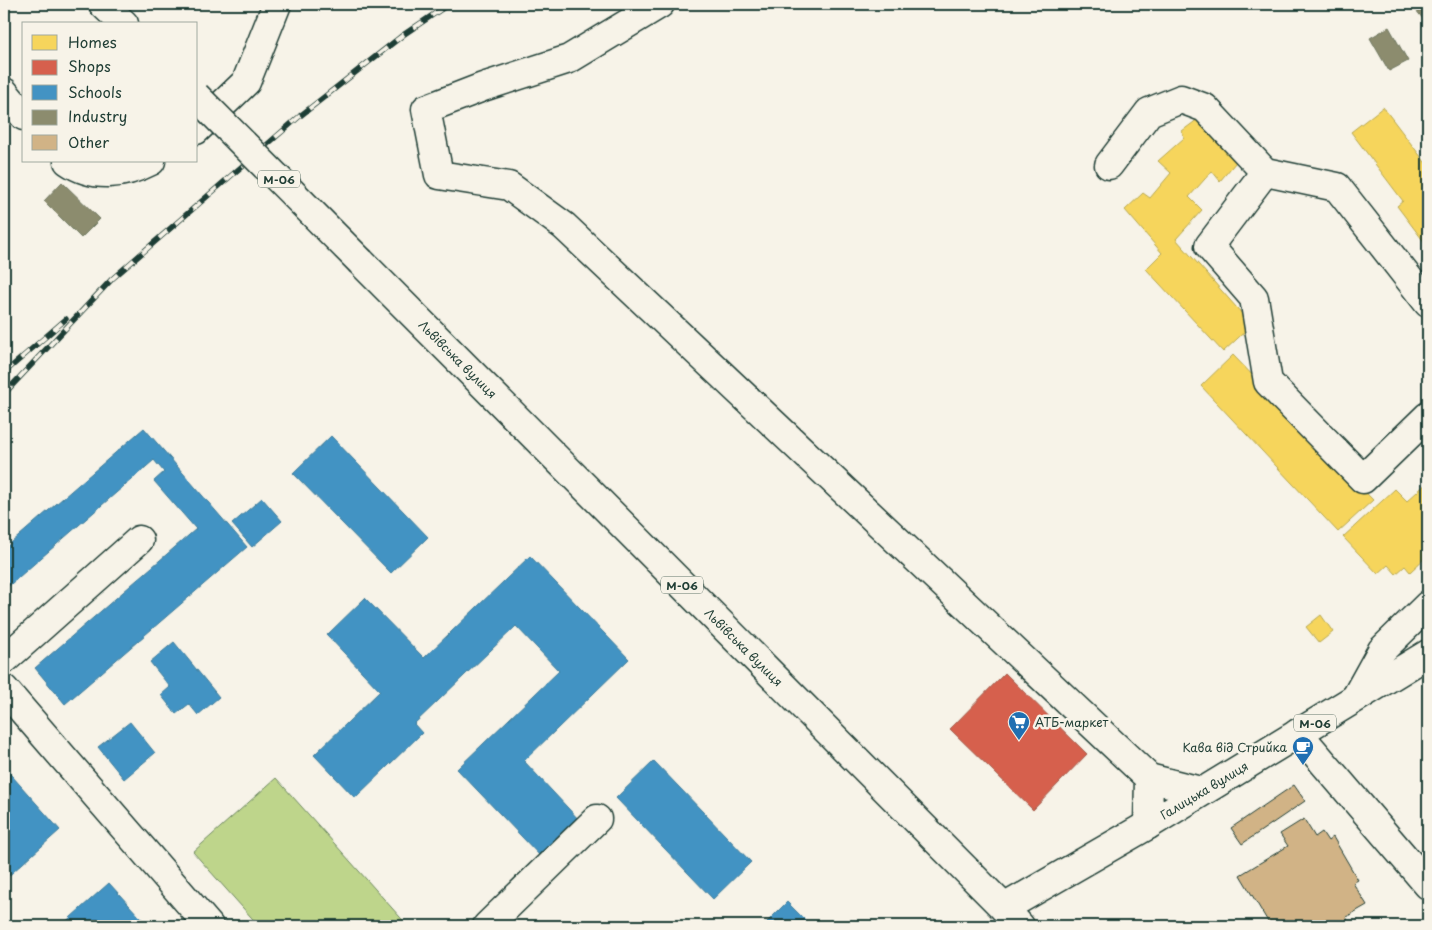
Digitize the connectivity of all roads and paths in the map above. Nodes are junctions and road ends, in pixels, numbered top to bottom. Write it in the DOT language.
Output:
graph roads {
  1 [pos="103,4"];
  2 [pos="277,4"];
  3 [pos="660,4"];
  4 [pos="122,22"];
  5 [pos="4,92"];
  6 [pos="198,98"];
  7 [pos="22,114"];
  8 [pos="198,128"];
  9 [pos="69,162"];
  10 [pos="149,162"];
  11 [pos="1109,165"];
  12 [pos="1265,172"];
  13 [pos="1428,303"];
  14 [pos="1428,416"];
  15 [pos="138,540"];
  16 [pos="1428,605"];
  17 [pos="1428,654"];
  18 [pos="4,660"];
  19 [pos="4,688"];
  20 [pos="1356,697"];
  21 [pos="1298,733"];
  22 [pos="1149,778"];
  23 [pos="1201,791"];
  24 [pos="597,819"];
  25 [pos="1148,825"];
  26 [pos="1428,885"];
  27 [pos="1012,917"];
  28 [pos="209,926"];
  29 [pos="487,926"];
  1 -- 4 [label="main road"];
  2 -- 8 [label="main road"];
  3 -- 22 [label="main road"];
  5 -- 7 [label="main road"];
  6 -- 27 [label="main road, Львівська вулиця / М-06, bridge"];
  9 -- 10 [label="main road"];
  11 -- 12 [label="main road"];
  12 -- 13 [label="main road"];
  12 -- 14 [label="main road"];
  15 -- 18 [label="main road"];
  16 -- 20 [label="main road"];
  17 -- 20 [label="main road, Галицька вулиця / М-06"];
  19 -- 28 [label="main road"];
  20 -- 21 [label="main road, Галицька вулиця / М-06"];
  21 -- 23 [label="main road, Галицька вулиця / М-06"];
  21 -- 26 [label="main road"];
  22 -- 23 [label="main road"];
  22 -- 25 [label="main road"];
  23 -- 25 [label="main road, Галицька вулиця / М-06"];
  24 -- 29 [label="main road"];
  25 -- 27 [label="main road, Галицька вулиця / М-06"];
}
